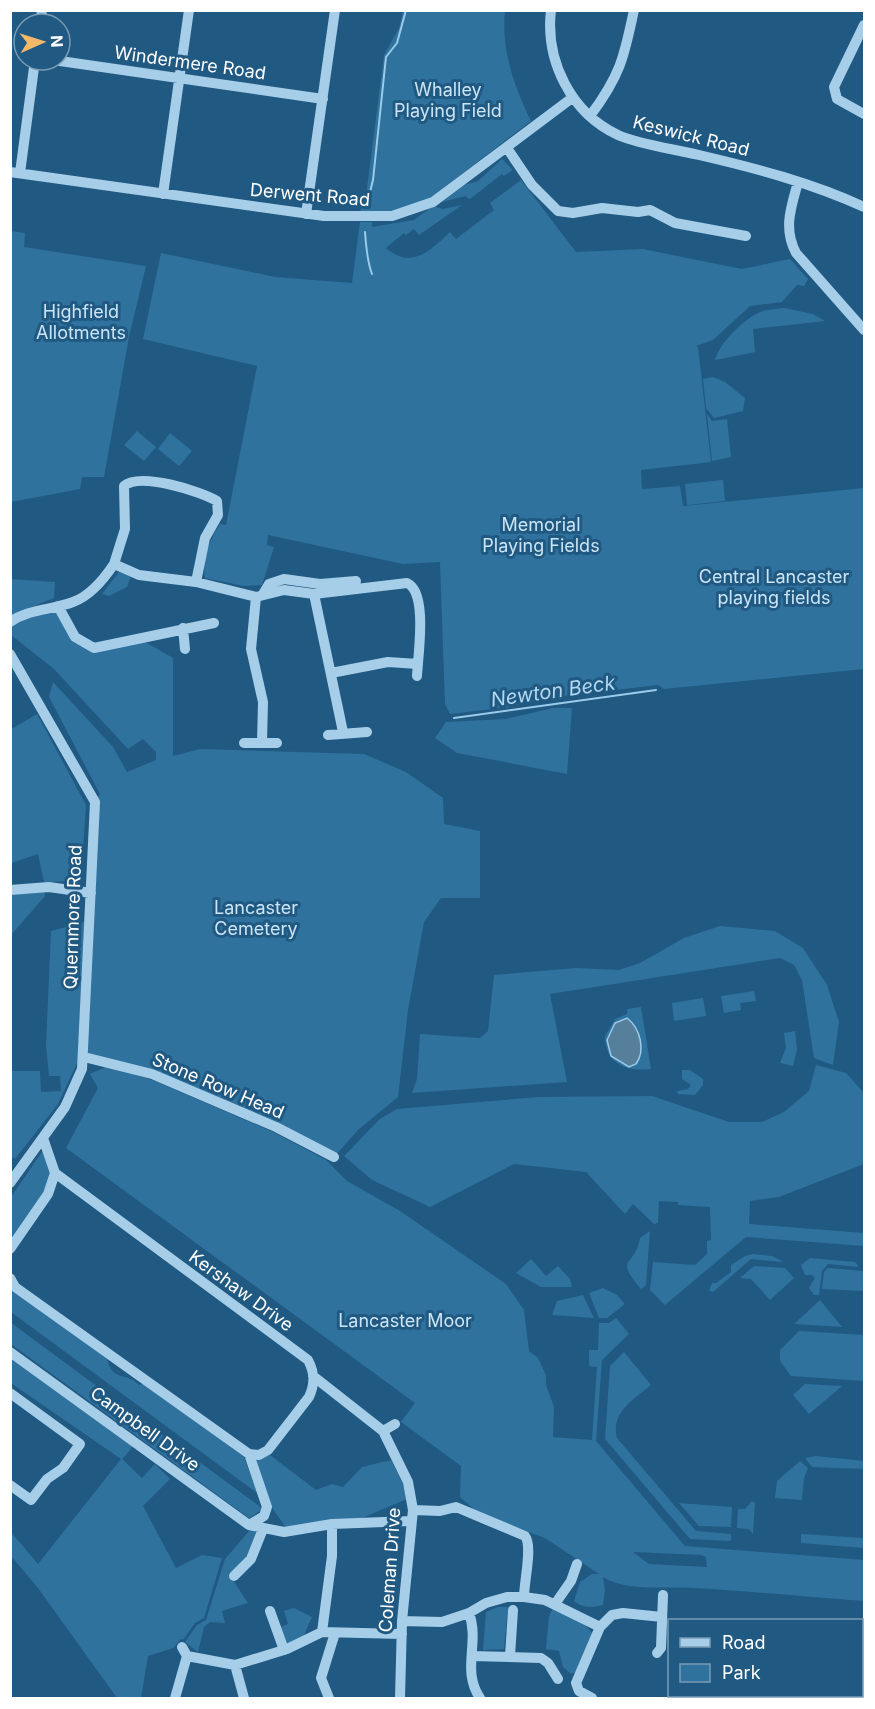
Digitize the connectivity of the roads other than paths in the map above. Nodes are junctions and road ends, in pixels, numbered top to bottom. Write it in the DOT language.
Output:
graph roads {
  1 [pos="189,10"];
  2 [pos="335,10"];
  3 [pos="551,10"];
  4 [pos="634,10"];
  5 [pos="864,25"];
  6 [pos="72,63"];
  7 [pos="33,72"];
  8 [pos="179,78"];
  9 [pos="572,98"];
  10 [pos="323,99"];
  11 [pos="864,114"];
  12 [pos="590,116"];
  13 [pos="507,148"];
  14 [pos="15,172"];
  15 [pos="798,182"];
  16 [pos="163,194"];
  17 [pos="864,207"];
  18 [pos="306,214"];
  19 [pos="746,236"];
  20 [pos="864,330"];
  21 [pos="123,474"];
  22 [pos="124,486"];
  23 [pos="114,564"];
  24 [pos="357,581"];
  25 [pos="196,582"];
  26 [pos="314,594"];
  27 [pos="259,596"];
  28 [pos="58,606"];
  29 [pos="10,622"];
  30 [pos="214,623"];
  31 [pos="183,628"];
  32 [pos="185,649"];
  33 [pos="10,654"];
  34 [pos="418,664"];
  35 [pos="331,673"];
  36 [pos="417,676"];
  37 [pos="343,732"];
  38 [pos="367,732"];
  39 [pos="328,735"];
  40 [pos="262,742"];
  41 [pos="244,743"];
  42 [pos="276,743"];
  43 [pos="10,890"];
  44 [pos="91,893"];
  45 [pos="84,1057"];
  46 [pos="43,1138"];
  47 [pos="334,1157"];
  48 [pos="55,1173"];
  49 [pos="10,1183"];
  50 [pos="10,1249"];
  51 [pos="10,1278"];
  52 [pos="10,1352"];
  53 [pos="313,1376"];
  54 [pos="10,1393"];
  55 [pos="395,1424"];
  56 [pos="383,1431"];
  57 [pos="249,1454"];
  58 [pos="10,1485"];
  59 [pos="412,1516"];
  60 [pos="332,1524"];
  61 [pos="249,1525"];
  62 [pos="263,1529"];
  63 [pos="577,1564"];
  64 [pos="234,1576"];
  65 [pos="663,1595"];
  66 [pos="524,1597"];
  67 [pos="555,1604"];
  68 [pos="326,1605"];
  69 [pos="513,1610"];
  70 [pos="270,1611"];
  71 [pos="469,1613"];
  72 [pos="662,1617"];
  73 [pos="402,1621"];
  74 [pos="600,1626"];
  75 [pos="322,1632"];
  76 [pos="335,1633"];
  77 [pos="402,1634"];
  78 [pos="312,1639"];
  79 [pos="284,1650"];
  80 [pos="657,1653"];
  81 [pos="472,1656"];
  82 [pos="510,1656"];
  83 [pos="235,1665"];
  84 [pos="558,1679"];
  85 [pos="587,1697"];
  86 [pos="176,1698"];
  87 [pos="244,1698"];
  88 [pos="329,1698"];
  89 [pos="400,1698"];
  90 [pos="480,1698"];
  1 -- 8 [label="street"];
  2 -- 10 [label="street"];
  3 -- 9 [label="street, Keswick Road"];
  4 -- 12 [label="street"];
  5 -- 11 [label="street"];
  6 -- 8 [label="street, Windermere Road"];
  7 -- 14 [label="street"];
  8 -- 10 [label="street, Windermere Road"];
  8 -- 16 [label="street"];
  9 -- 12 [label="street, Keswick Road"];
  9 -- 13 [label="street, Derwent Road"];
  10 -- 18 [label="street"];
  12 -- 15 [label="street, Keswick Road"];
  13 -- 18 [label="street, Derwent Road"];
  13 -- 19 [label="street"];
  14 -- 16 [label="street, Derwent Road"];
  15 -- 17 [label="street, Keswick Road"];
  15 -- 20 [label="street"];
  16 -- 18 [label="street, Derwent Road"];
  21 -- 22 [label="street"];
  22 -- 23 [label="street"];
  22 -- 25 [label="street"];
  23 -- 25 [label="street"];
  23 -- 28 [label="street"];
  24 -- 27 [label="street"];
  25 -- 27 [label="street"];
  26 -- 27 [label="street"];
  26 -- 34 [label="street"];
  26 -- 35 [label="street"];
  27 -- 40 [label="street"];
  28 -- 29 [label="street"];
  28 -- 31 [label="street"];
  30 -- 31 [label="street"];
  31 -- 32 [label="street"];
  33 -- 44 [label="street, Quernmore Road"];
  34 -- 35 [label="street"];
  34 -- 36 [label="street"];
  35 -- 37 [label="street"];
  37 -- 38 [label="street"];
  37 -- 39 [label="street"];
  40 -- 41 [label="street"];
  40 -- 42 [label="street"];
  43 -- 44 [label="street"];
  44 -- 45 [label="street, Quernmore Road"];
  45 -- 46 [label="street, Quernmore Road"];
  45 -- 47 [label="street, Stone Row Head"];
  46 -- 48 [label="street"];
  46 -- 49 [label="street, Quernmore Road"];
  48 -- 50 [label="street"];
  48 -- 53 [label="street, Kershaw Drive"];
  51 -- 57 [label="street"];
  52 -- 61 [label="street, Campbell Drive"];
  53 -- 56 [label="street, Coleman Drive"];
  53 -- 57 [label="street"];
  54 -- 58 [label="street"];
  55 -- 56 [label="street"];
  56 -- 59 [label="street, Coleman Drive"];
  57 -- 61 [label="street"];
  59 -- 60 [label="street, Campbell Drive"];
  59 -- 66 [label="street, Campbell Drive"];
  59 -- 73 [label="street, Coleman Drive"];
  60 -- 62 [label="street, Campbell Drive"];
  60 -- 68 [label="street"];
  61 -- 62 [label="street, Campbell Drive"];
  62 -- 64 [label="street"];
  63 -- 67 [label="street"];
  65 -- 72 [label="street"];
  66 -- 67 [label="street"];
  66 -- 71 [label="street"];
  67 -- 74 [label="street"];
  68 -- 75 [label="street"];
  68 -- 78 [label="street"];
  69 -- 82 [label="street"];
  70 -- 79 [label="street"];
  71 -- 73 [label="street"];
  71 -- 81 [label="street"];
  72 -- 74 [label="street"];
  72 -- 80 [label="street"];
  73 -- 77 [label="street, Coleman Drive"];
  74 -- 85 [label="street"];
  75 -- 76 [label="street"];
  75 -- 78 [label="street"];
  76 -- 77 [label="street"];
  76 -- 88 [label="street"];
  77 -- 89 [label="street, Coleman Drive"];
  78 -- 79 [label="street"];
  79 -- 83 [label="street"];
  81 -- 82 [label="street"];
  81 -- 90 [label="street"];
  82 -- 84 [label="street"];
  83 -- 86 [label="street"];
  83 -- 87 [label="street"];
}
